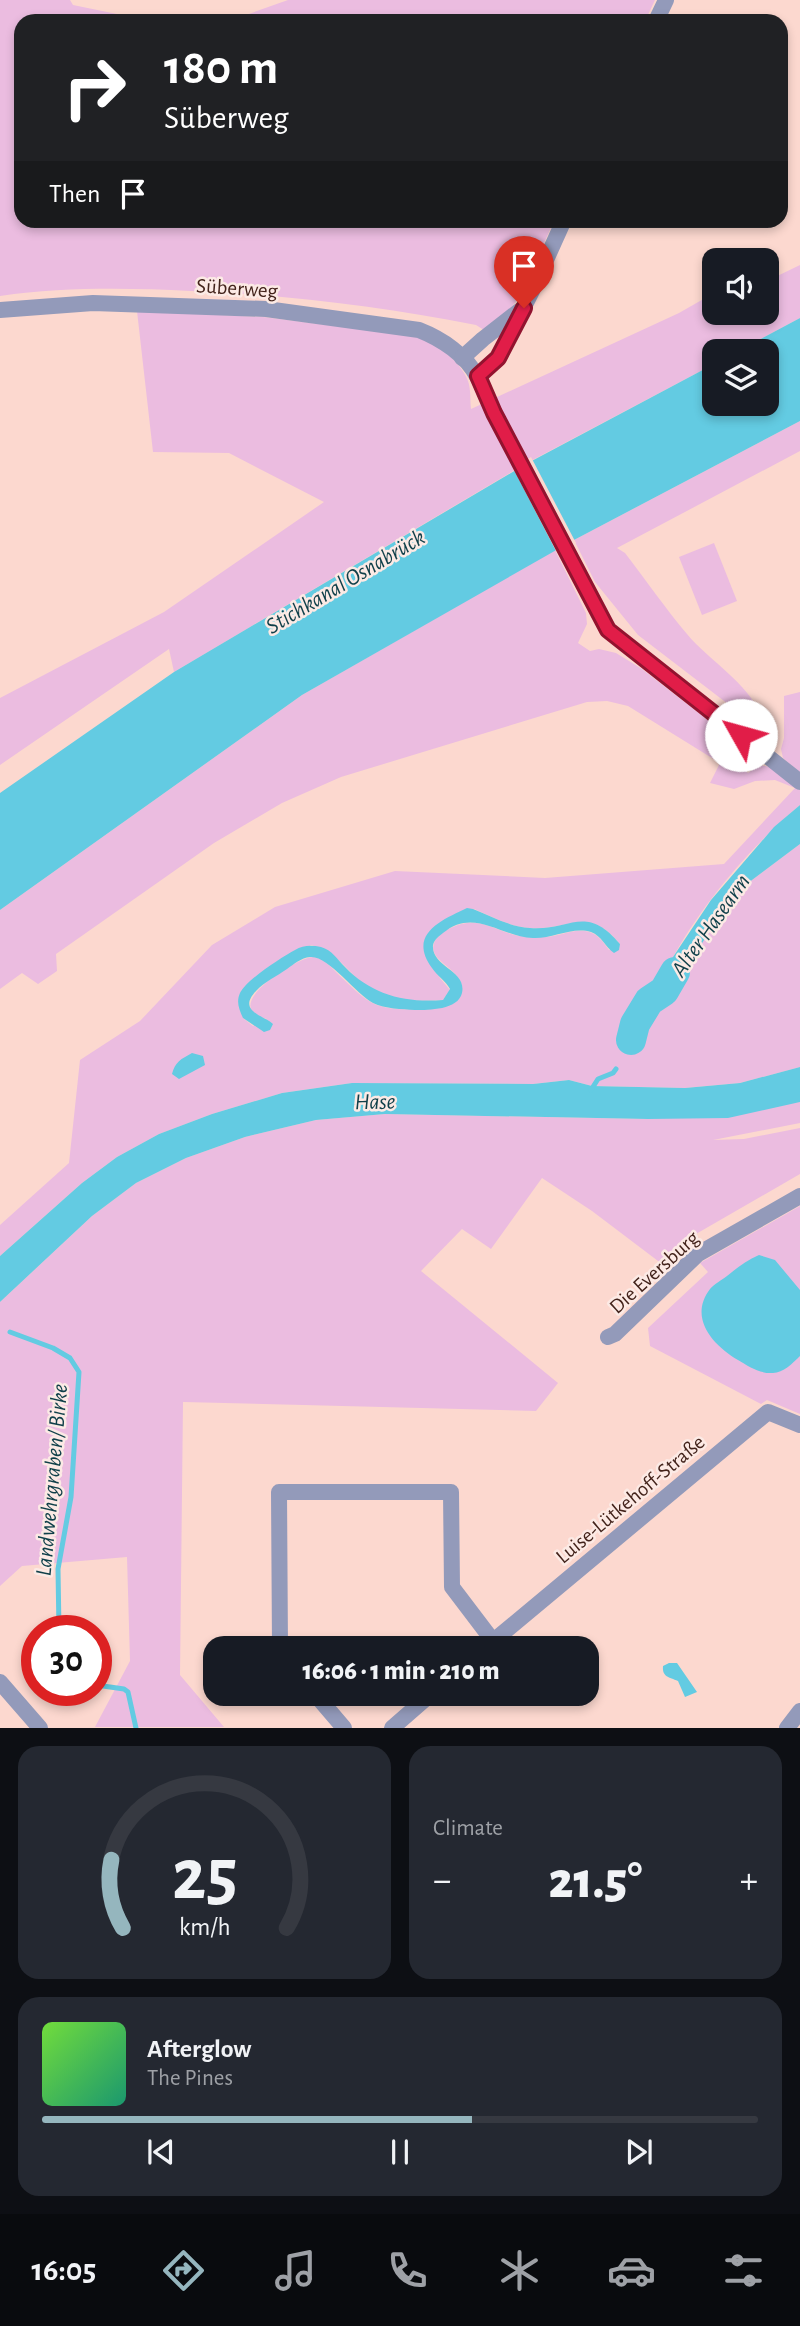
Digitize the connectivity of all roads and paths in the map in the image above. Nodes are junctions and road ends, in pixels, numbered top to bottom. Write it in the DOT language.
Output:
graph roads {
  1 [pos="560,228"];
  2 [pos="524,308"];
  3 [pos="0,310"];
  4 [pos="462,358"];
  5 [pos="478,376"];
  6 [pos="800,782"];
  7 [pos="800,1196"];
  8 [pos="608,1337"];
  9 [pos="800,1425"];
  10 [pos="280,1636"];
  11 [pos="483,1636"];
  12 [pos="500,1636"];
  13 [pos="0,1682"];
  14 [pos="326,1706"];
  15 [pos="417,1706"];
  16 [pos="800,1711"];
  17 [pos="40,1727"];
  18 [pos="344,1727"];
  19 [pos="392,1727"];
  20 [pos="787,1727"];
  1 -- 2 [label="street"];
  2 -- 4 [label="street"];
  2 -- 5 [label="street"];
  3 -- 4 [label="street, Süberweg"];
  4 -- 5 [label="street, Süberweg"];
  5 -- 6 [label="street"];
  7 -- 8 [label="street, Die Eversburg"];
  9 -- 12 [label="street, Luise-Lütkehoff-Straße"];
  10 -- 11 [label="street, Luise-Lütkehoff-Straße"];
  13 -- 17 [label="street"];
  14 -- 18 [label="street"];
  15 -- 19 [label="street"];
  16 -- 20 [label="street"];
}
